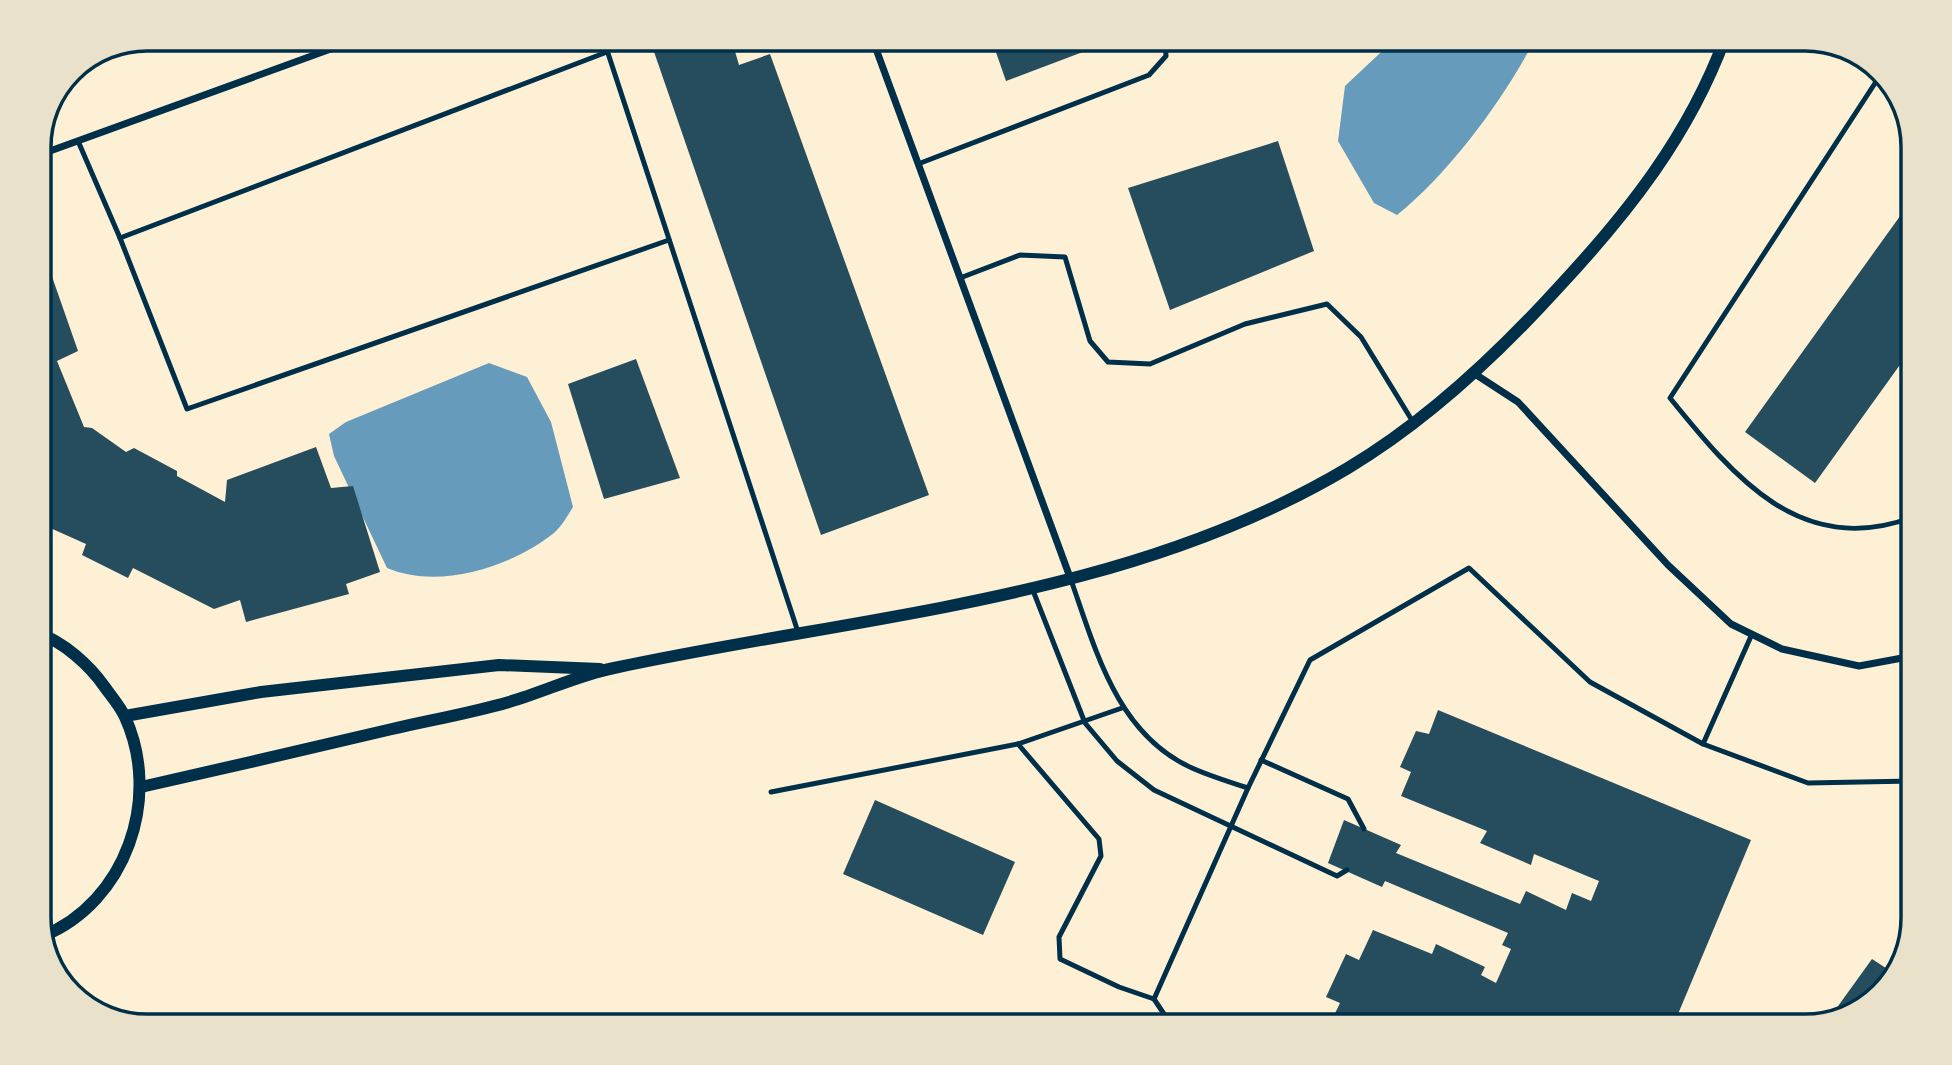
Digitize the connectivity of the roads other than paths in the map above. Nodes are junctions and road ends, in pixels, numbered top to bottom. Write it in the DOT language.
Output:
graph roads {
  1 [pos="325,51"];
  2 [pos="877,51"];
  3 [pos="1166,51"];
  4 [pos="1719,51"];
  5 [pos="607,52"];
  6 [pos="1875,82"];
  7 [pos="78,141"];
  8 [pos="51,151"];
  9 [pos="918,164"];
  10 [pos="120,238"];
  11 [pos="669,240"];
  12 [pos="960,278"];
  13 [pos="1475,374"];
  14 [pos="1413,422"];
  15 [pos="1901,521"];
  16 [pos="1071,580"];
  17 [pos="1032,588"];
  18 [pos="799,632"];
  19 [pos="1752,634"];
  20 [pos="51,642"];
  21 [pos="1901,658"];
  22 [pos="607,669"];
  23 [pos="1122,708"];
  24 [pos="125,716"];
  25 [pos="1085,723"];
  26 [pos="1018,744"];
  27 [pos="1703,744"];
  28 [pos="1261,760"];
  29 [pos="1901,781"];
  30 [pos="141,787"];
  31 [pos="1248,788"];
  32 [pos="771,792"];
  33 [pos="1231,828"];
  34 [pos="1364,829"];
  35 [pos="1347,870"];
  36 [pos="52,932"];
  37 [pos="1154,999"];
  38 [pos="1164,1014"];
  1 -- 7 [label="street"];
  2 -- 9 [label="street"];
  3 -- 9 [label="lane"];
  4 -- 13 [label="street"];
  5 -- 10 [label="lane"];
  5 -- 11 [label="lane"];
  6 -- 15 [label="lane"];
  7 -- 8 [label="street"];
  7 -- 10 [label="lane"];
  9 -- 12 [label="street"];
  10 -- 11 [label="lane"];
  11 -- 18 [label="lane"];
  12 -- 14 [label="lane"];
  12 -- 16 [label="street"];
  13 -- 14 [label="street"];
  13 -- 19 [label="street"];
  14 -- 16 [label="street"];
  16 -- 17 [label="street"];
  16 -- 23 [label="lane"];
  17 -- 18 [label="street"];
  17 -- 25 [label="lane"];
  18 -- 22 [label="street"];
  19 -- 21 [label="street"];
  19 -- 27 [label="lane"];
  20 -- 24 [label="street"];
  22 -- 24 [label="street"];
  22 -- 30 [label="street"];
  23 -- 25 [label="lane"];
  23 -- 31 [label="lane"];
  24 -- 30 [label="street"];
  25 -- 26 [label="lane"];
  25 -- 33 [label="lane"];
  26 -- 32 [label="lane"];
  26 -- 37 [label="lane"];
  27 -- 28 [label="lane"];
  27 -- 29 [label="lane"];
  28 -- 31 [label="lane"];
  28 -- 34 [label="lane"];
  30 -- 36 [label="street"];
  31 -- 33 [label="lane"];
  33 -- 35 [label="lane"];
  33 -- 37 [label="lane"];
  37 -- 38 [label="lane"];
}
